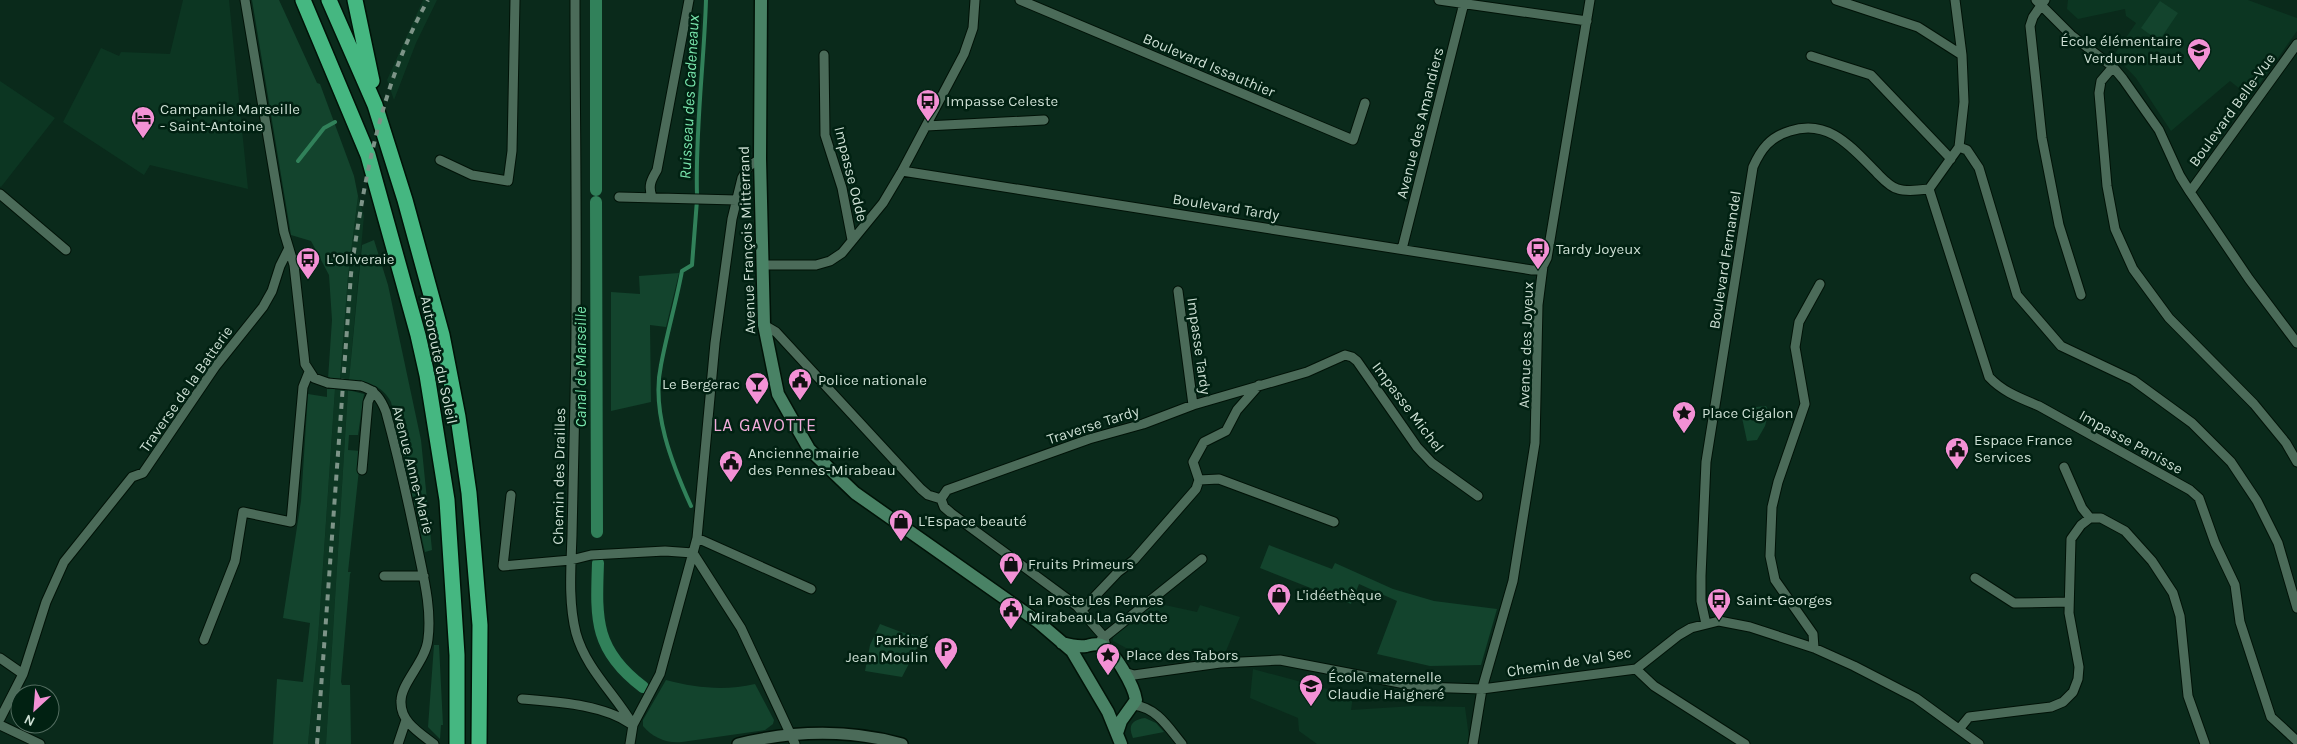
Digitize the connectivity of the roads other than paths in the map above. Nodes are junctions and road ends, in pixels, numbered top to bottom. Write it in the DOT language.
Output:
graph roads {
  1 [pos="245,0"];
  2 [pos="292,0"];
  3 [pos="303,0"];
  4 [pos="329,0"];
  5 [pos="355,0"];
  6 [pos="515,0"];
  7 [pos="575,0"];
  8 [pos="689,0"];
  9 [pos="761,0"];
  10 [pos="975,0"];
  11 [pos="1020,0"];
  12 [pos="1439,0"];
  13 [pos="1590,0"];
  14 [pos="1836,0"];
  15 [pos="1956,0"];
  16 [pos="2041,2"];
  17 [pos="1464,4"];
  18 [pos="1587,21"];
  19 [pos="2297,44"];
  20 [pos="1962,55"];
  21 [pos="824,56"];
  22 [pos="1811,56"];
  23 [pos="2113,67"];
  24 [pos="1365,103"];
  25 [pos="352,114"];
  26 [pos="1044,120"];
  27 [pos="926,126"];
  28 [pos="386,141"];
  29 [pos="1958,147"];
  30 [pos="760,159"];
  31 [pos="1951,159"];
  32 [pos="440,160"];
  33 [pos="902,171"];
  34 [pos="1929,189"];
  35 [pos="2190,192"];
  36 [pos="619,197"];
  37 [pos="652,197"];
  38 [pos="2,200"];
  39 [pos="737,200"];
  40 [pos="852,240"];
  41 [pos="1402,249"];
  42 [pos="66,250"];
  43 [pos="288,250"];
  44 [pos="763,265"];
  45 [pos="1543,266"];
  46 [pos="1820,284"];
  47 [pos="1178,291"];
  48 [pos="2081,295"];
  49 [pos="764,325"];
  50 [pos="2297,343"];
  51 [pos="309,372"];
  52 [pos="1259,385"];
  53 [pos="373,391"];
  54 [pos="1193,405"];
  55 [pos="2297,462"];
  56 [pos="2064,467"];
  57 [pos="362,470"];
  58 [pos="1199,480"];
  59 [pos="511,495"];
  60 [pos="1478,496"];
  61 [pos="941,499"];
  62 [pos="2090,518"];
  63 [pos="1334,522"];
  64 [pos="697,538"];
  65 [pos="693,553"];
  66 [pos="1202,559"];
  67 [pos="571,560"];
  68 [pos="384,576"];
  69 [pos="424,576"];
  70 [pos="1974,578"];
  71 [pos="811,590"];
  72 [pos="2069,602"];
  73 [pos="2297,608"];
  74 [pos="1082,610"];
  75 [pos="1094,624"];
  76 [pos="1706,624"];
  77 [pos="204,640"];
  78 [pos="1062,643"];
  79 [pos="1098,644"];
  80 [pos="1814,648"];
  81 [pos="0,658"];
  82 [pos="1078,660"];
  83 [pos="1636,669"];
  84 [pos="1124,672"];
  85 [pos="23,674"];
  86 [pos="1482,689"];
  87 [pos="522,699"];
  88 [pos="1131,709"];
  89 [pos="1108,712"];
  90 [pos="0,719"];
  91 [pos="406,720"];
  92 [pos="0,725"];
  93 [pos="633,725"];
  94 [pos="1960,728"];
  95 [pos="1119,738"];
  96 [pos="792,739"];
  97 [pos="630,740"];
  98 [pos="2297,741"];
  99 [pos="40,744"];
  100 [pos="398,744"];
  101 [pos="434,744"];
  102 [pos="457,744"];
  103 [pos="479,744"];
  104 [pos="639,744"];
  105 [pos="738,744"];
  106 [pos="902,744"];
  107 [pos="1182,744"];
  108 [pos="1473,744"];
  109 [pos="1745,744"];
  110 [pos="1979,744"];
  111 [pos="2205,744"];
  1 -- 43 [label="street"];
  2 -- 25 [label="highway"];
  3 -- 25 [label="highway, Autoroute du Soleil"];
  4 -- 28 [label="highway, Autoroute du Soleil"];
  5 -- 28 [label="highway"];
  6 -- 32 [label="street"];
  7 -- 67 [label="street, Chemin des Drailles"];
  8 -- 37 [label="street"];
  9 -- 30 [label="main road, Avenue François Mitterrand"];
  10 -- 27 [label="street"];
  11 -- 24 [label="street, Boulevard Issauthier"];
  12 -- 17 [label="street"];
  13 -- 18 [label="street, Avenue des Joyeux"];
  14 -- 20 [label="street"];
  15 -- 20 [label="street"];
  16 -- 23 [label="street"];
  16 -- 48 [label="street"];
  17 -- 18 [label="street"];
  17 -- 41 [label="street, Avenue des Amandiers"];
  18 -- 45 [label="street, Avenue des Joyeux"];
  19 -- 35 [label="street, Boulevard Belle-Vue"];
  20 -- 29 [label="street"];
  21 -- 40 [label="street, Impasse Odde"];
  22 -- 31 [label="street"];
  23 -- 35 [label="street"];
  23 -- 55 [label="street"];
  25 -- 102 [label="highway, Autoroute du Soleil"];
  26 -- 27 [label="street"];
  27 -- 33 [label="street"];
  28 -- 103 [label="highway, Autoroute du Soleil"];
  29 -- 31 [label="street"];
  29 -- 73 [label="street"];
  30 -- 39 [label="street"];
  30 -- 44 [label="main road, Avenue François Mitterrand"];
  31 -- 34 [label="street"];
  33 -- 40 [label="street"];
  33 -- 41 [label="street, Boulevard Tardy"];
  34 -- 76 [label="street, Boulevard Fernandel"];
  34 -- 98 [label="street, Impasse Panisse"];
  35 -- 50 [label="street"];
  36 -- 37 [label="street"];
  37 -- 39 [label="street"];
  38 -- 42 [label="street"];
  39 -- 64 [label="street"];
  40 -- 44 [label="street"];
  41 -- 45 [label="street, Boulevard Tardy"];
  43 -- 51 [label="street"];
  43 -- 85 [label="street, Traverse de la Batterie"];
  44 -- 49 [label="main road, Avenue François Mitterrand"];
  45 -- 86 [label="street, Avenue des Joyeux"];
  46 -- 80 [label="street"];
  47 -- 54 [label="street, Impasse Tardy"];
  49 -- 61 [label="street"];
  49 -- 78 [label="main road, Avenue François Mitterrand"];
  51 -- 53 [label="street, bridge"];
  51 -- 77 [label="street"];
  52 -- 54 [label="street, Traverse Tardy"];
  52 -- 58 [label="street"];
  52 -- 60 [label="street, Impasse Michel"];
  53 -- 57 [label="street"];
  53 -- 69 [label="street, Avenue Anne-Marie"];
  54 -- 61 [label="street, Traverse Tardy"];
  56 -- 62 [label="street"];
  58 -- 63 [label="street"];
  58 -- 74 [label="street"];
  59 -- 67 [label="street"];
  61 -- 74 [label="street"];
  62 -- 72 [label="street"];
  62 -- 111 [label="street"];
  64 -- 65 [label="street"];
  64 -- 71 [label="street"];
  65 -- 67 [label="street"];
  65 -- 93 [label="street"];
  65 -- 96 [label="street"];
  66 -- 79 [label="street"];
  67 -- 93 [label="street, Chemin des Drailles"];
  68 -- 69 [label="street"];
  69 -- 91 [label="street, Avenue Anne-Marie"];
  70 -- 72 [label="street"];
  72 -- 94 [label="street"];
  74 -- 75 [label="street"];
  75 -- 79 [label="street"];
  75 -- 79 [label="street"];
  76 -- 80 [label="street, Chemin de Val Sec"];
  76 -- 83 [label="street, Chemin de Val Sec"];
  78 -- 79 [label="main road"];
  78 -- 82 [label="main road, Avenue François Mitterrand"];
  79 -- 82 [label="main road"];
  79 -- 84 [label="main road"];
  80 -- 94 [label="street, Chemin de Val Sec"];
  81 -- 85 [label="street"];
  82 -- 89 [label="main road, Avenue François Mitterrand"];
  83 -- 86 [label="street, Chemin de Val Sec"];
  83 -- 109 [label="street"];
  84 -- 86 [label="street, Chemin de Val Sec"];
  84 -- 88 [label="main road"];
  85 -- 90 [label="street, Traverse de la Batterie"];
  86 -- 108 [label="street, Avenue des Joyeux"];
  87 -- 93 [label="street"];
  88 -- 89 [label="main road"];
  88 -- 95 [label="main road, Avenue François Mitterrand"];
  88 -- 107 [label="street"];
  89 -- 95 [label="main road, Avenue François Mitterrand"];
  91 -- 100 [label="street"];
  91 -- 101 [label="street"];
  92 -- 99 [label="street"];
  93 -- 97 [label="street"];
  94 -- 110 [label="street, Chemin de Val Sec"];
  96 -- 105 [label="street"];
  96 -- 106 [label="street"];
  97 -- 104 [label="street"];
}
